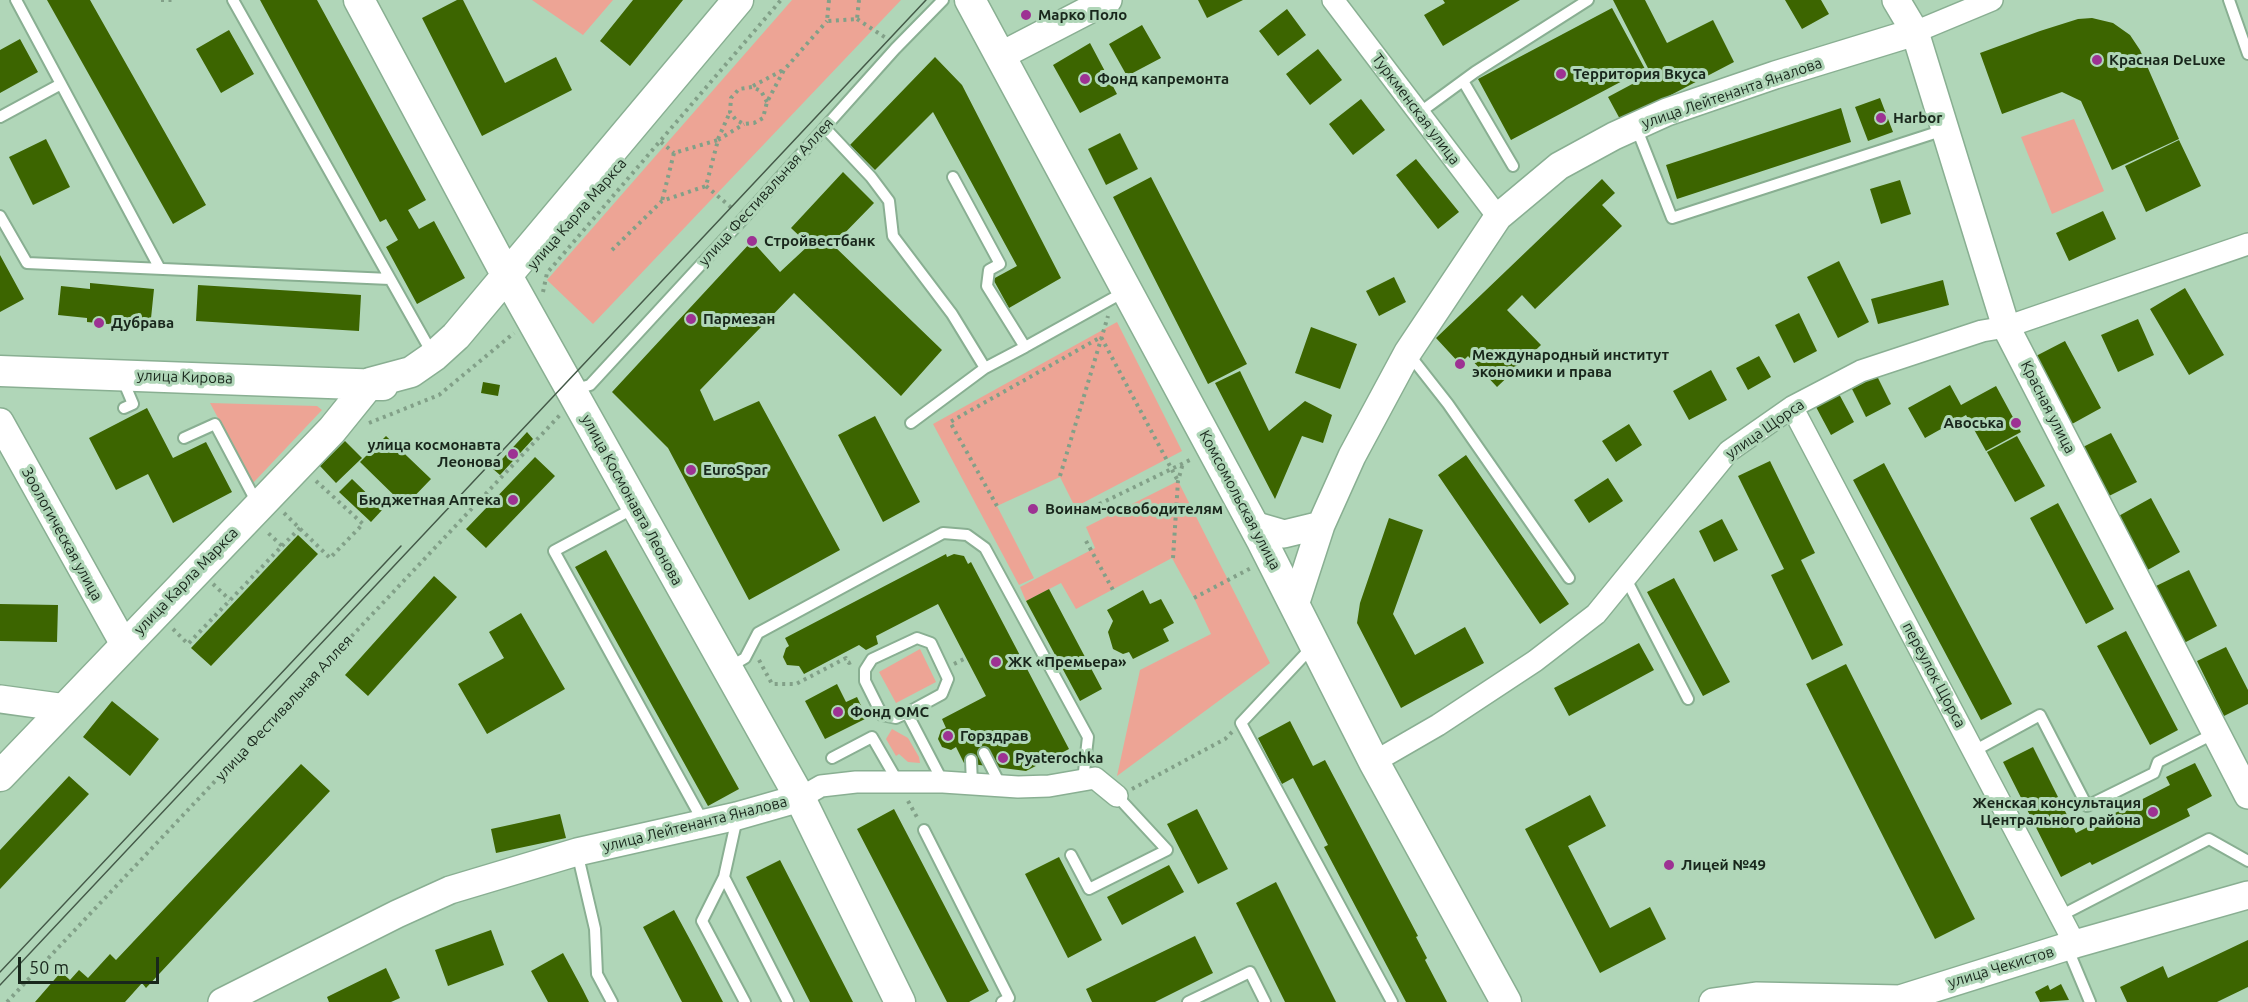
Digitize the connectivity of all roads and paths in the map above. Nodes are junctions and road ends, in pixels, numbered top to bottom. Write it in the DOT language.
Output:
graph roads {
  1 [pos="16,0"];
  2 [pos="161,0"];
  3 [pos="172,0"];
  4 [pos="233,0"];
  5 [pos="358,0"];
  6 [pos="738,0"];
  7 [pos="758,0"];
  8 [pos="781,0"];
  9 [pos="829,0"];
  10 [pos="858,0"];
  11 [pos="943,0"];
  12 [pos="969,0"];
  13 [pos="1108,0"];
  14 [pos="1333,0"];
  15 [pos="1588,0"];
  16 [pos="1896,0"];
  17 [pos="1992,0"];
  18 [pos="2229,0"];
  19 [pos="857,19"];
  20 [pos="827,21"];
  21 [pos="1915,32"];
  22 [pos="895,49"];
  23 [pos="2248,54"];
  24 [pos="1000,56"];
  25 [pos="784,70"];
  26 [pos="1463,81"];
  27 [pos="61,84"];
  28 [pos="752,87"];
  29 [pos="767,102"];
  30 [pos="730,112"];
  31 [pos="1419,113"];
  32 [pos="0,117"];
  33 [pos="744,124"];
  34 [pos="1636,126"];
  35 [pos="825,128"];
  36 [pos="1944,130"];
  37 [pos="718,140"];
  38 [pos="661,142"];
  39 [pos="674,153"];
  40 [pos="1513,166"];
  41 [pos="953,177"];
  42 [pos="706,186"];
  43 [pos="662,201"];
  44 [pos="0,216"];
  45 [pos="1498,217"];
  46 [pos="742,220"];
  47 [pos="2248,244"];
  48 [pos="612,250"];
  49 [pos="159,267"];
  50 [pos="547,273"];
  51 [pos="390,279"];
  52 [pos="510,281"];
  53 [pos="1118,302"];
  54 [pos="2007,327"];
  55 [pos="1101,337"];
  56 [pos="1025,346"];
  57 [pos="1408,352"];
  58 [pos="434,356"];
  59 [pos="985,368"];
  60 [pos="0,371"];
  61 [pos="120,375"];
  62 [pos="370,384"];
  63 [pos="574,396"];
  64 [pos="1792,407"];
  65 [pos="124,408"];
  66 [pos="0,422"];
  67 [pos="911,423"];
  68 [pos="184,438"];
  69 [pos="1212,448"];
  70 [pos="1184,463"];
  71 [pos="1172,469"];
  72 [pos="1060,476"];
  73 [pos="314,479"];
  74 [pos="1178,481"];
  75 [pos="636,506"];
  76 [pos="997,506"];
  77 [pos="266,514"];
  78 [pos="1079,514"];
  79 [pos="1253,525"];
  80 [pos="1321,525"];
  81 [pos="300,528"];
  82 [pos="1086,541"];
  83 [pos="282,546"];
  84 [pos="1173,558"];
  85 [pos="1251,568"];
  86 [pos="204,576"];
  87 [pos="1625,577"];
  88 [pos="1569,579"];
  89 [pos="1113,590"];
  90 [pos="1194,598"];
  91 [pos="230,600"];
  92 [pos="1295,605"];
  93 [pos="172,628"];
  94 [pos="1314,645"];
  95 [pos="125,646"];
  96 [pos="752,646"];
  97 [pos="872,659"];
  98 [pos="727,668"];
  99 [pos="0,699"];
  100 [pos="1688,699"];
  101 [pos="66,708"];
  102 [pos="907,713"];
  103 [pos="1241,723"];
  104 [pos="2215,733"];
  105 [pos="1974,751"];
  106 [pos="984,753"];
  107 [pos="832,758"];
  108 [pos="971,760"];
  109 [pos="1374,762"];
  110 [pos="0,776"];
  111 [pos="1083,780"];
  112 [pos="898,782"];
  113 [pos="943,782"];
  114 [pos="972,784"];
  115 [pos="1001,786"];
  116 [pos="2248,795"];
  117 [pos="1117,796"];
  118 [pos="800,798"];
  119 [pos="737,816"];
  120 [pos="704,823"];
  121 [pos="924,830"];
  122 [pos="577,852"];
  123 [pos="1071,855"];
  124 [pos="2248,861"];
  125 [pos="724,877"];
  126 [pos="2248,895"];
  127 [pos="2061,916"];
  128 [pos="2071,945"];
  129 [pos="1746,1000"];
  130 [pos="1009,1001"];
  131 [pos="7,1002"];
  132 [pos="222,1002"];
  133 [pos="612,1002"];
  134 [pos="745,1002"];
  135 [pos="788,1002"];
  136 [pos="900,1002"];
  137 [pos="1188,1002"];
  138 [pos="1265,1002"];
  139 [pos="1392,1002"];
  140 [pos="1506,1002"];
  141 [pos="1713,1002"];
  142 [pos="2090,1002"];
  1 -- 27 [label="lane"];
  2 -- 3 [label="path"];
  4 -- 51 [label="lane"];
  5 -- 52 [label="main road, улица Космонавта Леонова"];
  6 -- 52 [label="main road, улица Карла Маркса"];
  7 -- 52 [label="main road, улица Карла Маркса"];
  8 -- 38 [label="path"];
  9 -- 20 [label="path"];
  10 -- 19 [label="path"];
  11 -- 22 [label="lane, улица Фестивальная Аллея"];
  12 -- 24 [label="main road, Комсомольская улица"];
  13 -- 24 [label="street"];
  14 -- 31 [label="street, Туркменская улица"];
  15 -- 26 [label="lane"];
  16 -- 21 [label="street, Красная улица"];
  17 -- 21 [label="street, улица Лейтенанта Яналова"];
  18 -- 23 [label="lane"];
  19 -- 20 [label="path"];
  19 -- 22 [label="path"];
  20 -- 25 [label="path"];
  21 -- 34 [label="street, улица Лейтенанта Яналова"];
  21 -- 36 [label="street, Красная улица"];
  22 -- 35 [label="lane, улица Фестивальная Аллея"];
  24 -- 53 [label="main road, Комсомольская улица"];
  25 -- 28 [label="path"];
  25 -- 29 [label="path"];
  26 -- 31 [label="lane"];
  26 -- 40 [label="lane"];
  27 -- 32 [label="lane"];
  27 -- 49 [label="lane"];
  28 -- 29 [label="path"];
  28 -- 30 [label="path"];
  29 -- 33 [label="path"];
  30 -- 33 [label="path"];
  30 -- 37 [label="path"];
  31 -- 45 [label="street, Туркменская улица"];
  33 -- 37 [label="path"];
  34 -- 36 [label="lane"];
  34 -- 45 [label="street, улица Лейтенанта Яналова"];
  35 -- 46 [label="lane, улица Фестивальная Аллея"];
  35 -- 59 [label="lane"];
  36 -- 54 [label="street, Красная улица"];
  37 -- 39 [label="path"];
  37 -- 42 [label="path"];
  38 -- 39 [label="path"];
  38 -- 50 [label="path"];
  39 -- 43 [label="path"];
  41 -- 56 [label="lane"];
  42 -- 43 [label="path"];
  42 -- 46 [label="path"];
  43 -- 48 [label="path"];
  44 -- 49 [label="lane"];
  45 -- 57 [label="street, улица Лейтенанта Яналова"];
  46 -- 63 [label="lane, улица Фестивальная Аллея"];
  47 -- 54 [label="street, улица Щорса"];
  49 -- 51 [label="lane"];
  51 -- 58 [label="lane"];
  52 -- 58 [label="main road, улица Карла Маркса"];
  52 -- 62 [label="main road, улица Карла Маркса"];
  52 -- 63 [label="main road, улица Космонавта Леонова"];
  53 -- 55 [label="path"];
  53 -- 56 [label="lane"];
  53 -- 69 [label="main road, Комсомольская улица"];
  54 -- 64 [label="street, улица Щорса"];
  54 -- 104 [label="street, Красная улица"];
  55 -- 71 [label="path"];
  55 -- 72 [label="path"];
  55 -- 76 [label="path"];
  56 -- 59 [label="lane"];
  57 -- 80 [label="street, улица Лейтенанта Яналова"];
  57 -- 88 [label="lane"];
  58 -- 62 [label="main road, улица Карла Маркса"];
  59 -- 67 [label="lane"];
  60 -- 61 [label="main road, улица Кирова"];
  61 -- 62 [label="main road, улица Кирова"];
  61 -- 65 [label="lane"];
  62 -- 77 [label="main road, улица Карла Маркса"];
  63 -- 75 [label="main road, улица Космонавта Леонова"];
  63 -- 131 [label="path, улица Фестивальная Аллея"];
  64 -- 87 [label="street, улица Щорса"];
  64 -- 105 [label="street, переулок Щорса"];
  66 -- 95 [label="street, Зоологическая улица"];
  68 -- 77 [label="lane"];
  69 -- 70 [label="path"];
  69 -- 79 [label="main road, Комсомольская улица"];
  70 -- 71 [label="path"];
  70 -- 74 [label="path"];
  71 -- 74 [label="path"];
  71 -- 78 [label="path"];
  73 -- 81 [label="path"];
  74 -- 84 [label="path"];
  75 -- 98 [label="main road, улица Космонавта Леонова"];
  75 -- 120 [label="lane"];
  77 -- 81 [label="path"];
  77 -- 83 [label="path"];
  77 -- 95 [label="main road, улица Карла Маркса"];
  79 -- 80 [label="street"];
  79 -- 92 [label="main road, Комсомольская улица"];
  80 -- 92 [label="street, улица Лейтенанта Яналова"];
  81 -- 83 [label="path"];
  82 -- 89 [label="path"];
  83 -- 91 [label="path"];
  85 -- 90 [label="path"];
  86 -- 91 [label="path"];
  87 -- 100 [label="lane"];
  87 -- 109 [label="street, улица Щорса"];
  91 -- 93 [label="path"];
  92 -- 94 [label="main road, Комсомольская улица"];
  94 -- 103 [label="lane"];
  94 -- 109 [label="main road, Комсомольская улица"];
  95 -- 101 [label="main road, улица Карла Маркса"];
  96 -- 97 [label="path"];
  96 -- 98 [label="lane"];
  96 -- 111 [label="lane"];
  97 -- 102 [label="lane"];
  97 -- 102 [label="lane"];
  98 -- 118 [label="main road, улица Космонавта Леонова"];
  99 -- 101 [label="street"];
  101 -- 110 [label="main road, улица Карла Маркса"];
  102 -- 113 [label="lane"];
  103 -- 117 [label="path"];
  103 -- 139 [label="lane"];
  104 -- 105 [label="lane"];
  104 -- 116 [label="street, Красная улица"];
  105 -- 127 [label="street, переулок Щорса"];
  106 -- 115 [label="lane"];
  107 -- 112 [label="lane"];
  108 -- 114 [label="lane"];
  109 -- 140 [label="main road, Комсомольская улица"];
  111 -- 115 [label="street, улица Лейтенанта Яналова"];
  111 -- 117 [label="street, улица Лейтенанта Яналова"];
  112 -- 113 [label="street, улица Лейтенанта Яналова"];
  112 -- 118 [label="street, улица Лейтенанта Яналова"];
  112 -- 121 [label="path"];
  113 -- 114 [label="street, улица Лейтенанта Яналова"];
  114 -- 115 [label="street, улица Лейтенанта Яналова"];
  117 -- 123 [label="lane"];
  118 -- 119 [label="street, улица Лейтенанта Яналова"];
  118 -- 136 [label="main road, улица Космонавта Леонова"];
  119 -- 120 [label="street, улица Лейтенанта Яналова"];
  119 -- 125 [label="lane"];
  120 -- 122 [label="street, улица Лейтенанта Яналова"];
  121 -- 130 [label="lane"];
  122 -- 132 [label="street, улица Лейтенанта Яналова"];
  122 -- 133 [label="lane"];
  124 -- 127 [label="lane"];
  125 -- 134 [label="lane"];
  125 -- 135 [label="lane"];
  126 -- 128 [label="street, улица Чекистов"];
  127 -- 128 [label="street, переулок Щорса"];
  128 -- 129 [label="street, улица Чекистов"];
  128 -- 142 [label="lane"];
  129 -- 141 [label="street, улица Чекистов"];
  137 -- 138 [label="lane"];
}
